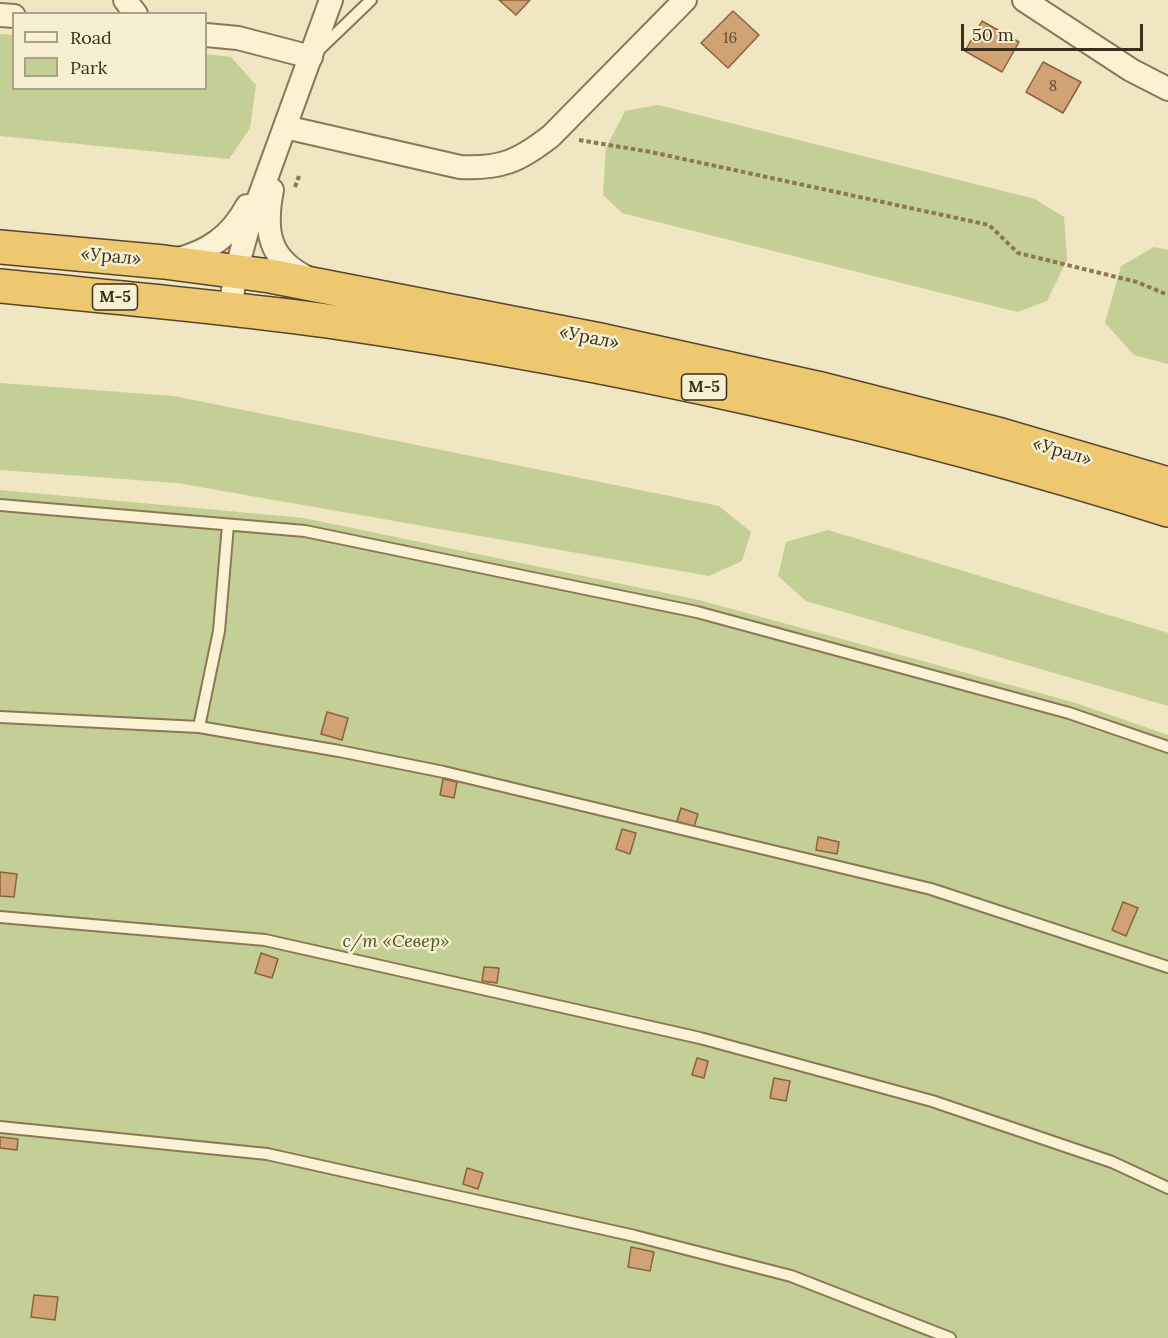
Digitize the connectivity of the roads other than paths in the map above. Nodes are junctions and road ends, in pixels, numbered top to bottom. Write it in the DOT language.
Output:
graph roads {
  1 [pos="125,0"];
  2 [pos="331,0"];
  3 [pos="371,0"];
  4 [pos="685,0"];
  5 [pos="1024,0"];
  6 [pos="134,12"];
  7 [pos="207,35"];
  8 [pos="311,57"];
  9 [pos="1168,89"];
  10 [pos="285,127"];
  11 [pos="0,247"];
  12 [pos="164,262"];
  13 [pos="236,271"];
  14 [pos="0,286"];
  15 [pos="325,286"];
  16 [pos="230,309"];
  17 [pos="1168,484"];
  18 [pos="0,505"];
  19 [pos="1168,510"];
  20 [pos="228,525"];
  21 [pos="0,717"];
  22 [pos="199,727"];
  23 [pos="1168,747"];
  24 [pos="0,917"];
  25 [pos="1168,967"];
  26 [pos="0,1127"];
  27 [pos="1168,1188"];
  28 [pos="951,1338"];
  1 -- 6 [label="street"];
  2 -- 8 [label="street"];
  3 -- 8 [label="lane"];
  4 -- 10 [label="street"];
  5 -- 9 [label="street"];
  7 -- 8 [label="street"];
  8 -- 10 [label="street"];
  10 -- 12 [label="street"];
  10 -- 13 [label="street"];
  10 -- 15 [label="street"];
  11 -- 12 [label="highway, «Урал» / М-5"];
  12 -- 13 [label="highway, «Урал» / М-5"];
  13 -- 15 [label="highway, «Урал» / М-5"];
  13 -- 16 [label="street"];
  14 -- 16 [label="highway, «Урал» / М-5"];
  15 -- 17 [label="highway, «Урал» / М-5"];
  16 -- 19 [label="highway, «Урал» / М-5"];
  18 -- 20 [label="lane"];
  20 -- 22 [label="lane"];
  20 -- 23 [label="lane"];
  21 -- 22 [label="lane"];
  22 -- 25 [label="lane"];
  24 -- 27 [label="lane"];
  26 -- 28 [label="lane"];
}
